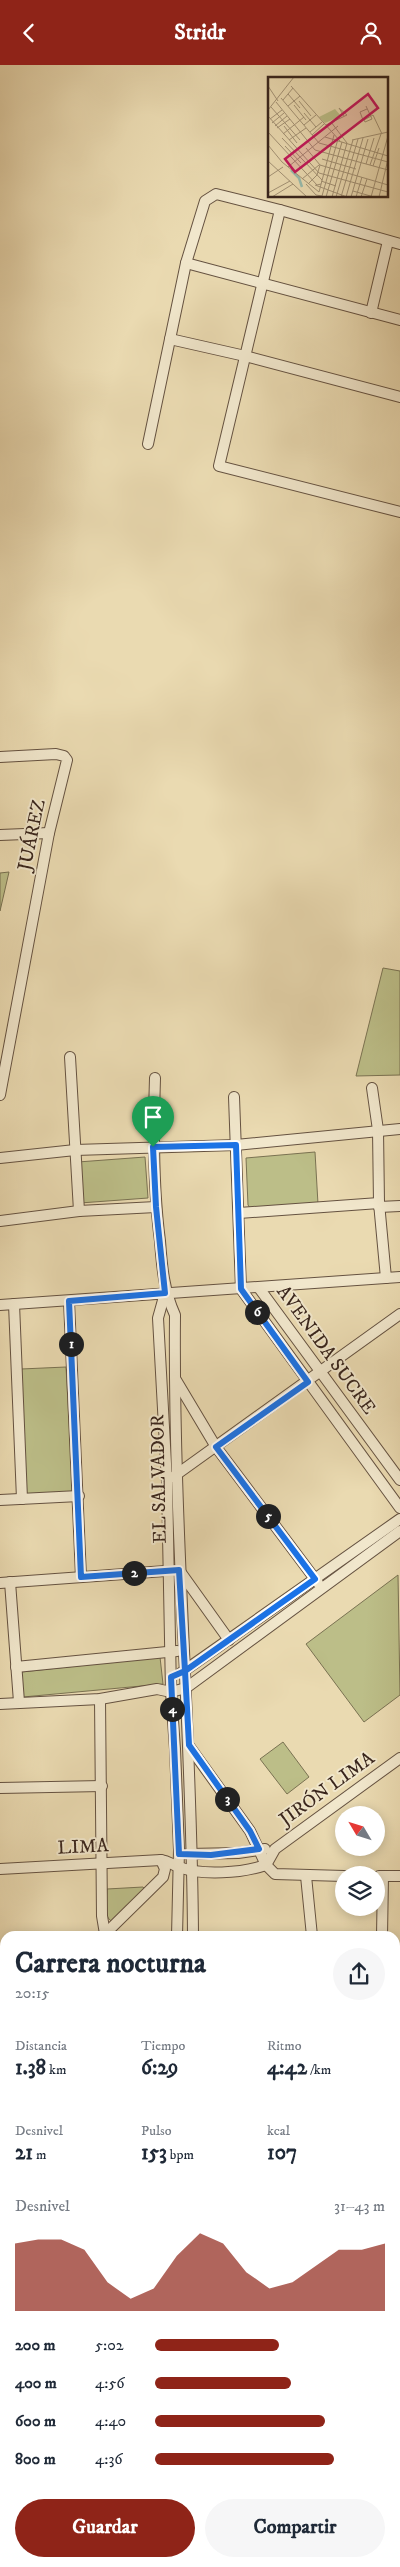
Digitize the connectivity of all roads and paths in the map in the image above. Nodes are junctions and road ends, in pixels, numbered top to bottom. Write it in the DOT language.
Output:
graph roads {
  1 [pos="280,210"];
  2 [pos="388,241"];
  3 [pos="400,245"];
  4 [pos="186,263"];
  5 [pos="264,283"];
  6 [pos="371,313"];
  7 [pos="400,320"];
  8 [pos="170,339"];
  9 [pos="245,355"];
  10 [pos="400,397"];
  11 [pos="148,444"];
  12 [pos="400,512"];
  13 [pos="0,757"];
  14 [pos="49,833"];
  15 [pos="0,835"];
  16 [pos="70,1057"];
  17 [pos="155,1078"];
  18 [pos="372,1087"];
  19 [pos="0,1095"];
  20 [pos="234,1097"];
  21 [pos="400,1129"];
  22 [pos="378,1130"];
  23 [pos="236,1145"];
  24 [pos="153,1147"];
  25 [pos="75,1150"];
  26 [pos="0,1158"];
  27 [pos="379,1205"];
  28 [pos="400,1206"];
  29 [pos="156,1207"];
  30 [pos="79,1211"];
  31 [pos="239,1213"];
  32 [pos="0,1221"];
  33 [pos="386,1279"];
  34 [pos="399,1279"];
  35 [pos="259,1288"];
  36 [pos="241,1289"];
  37 [pos="165,1293"];
  38 [pos="69,1301"];
  39 [pos="14,1304"];
  40 [pos="0,1305"];
  41 [pos="400,1314"];
  42 [pos="321,1373"];
  43 [pos="174,1378"];
  44 [pos="308,1382"];
  45 [pos="216,1447"];
  46 [pos="178,1473"];
  47 [pos="400,1480"];
  48 [pos="167,1482"];
  49 [pos="78,1496"];
  50 [pos="22,1499"];
  51 [pos="0,1500"];
  52 [pos="400,1507"];
  53 [pos="400,1519"];
  54 [pos="400,1531"];
  55 [pos="173,1571"];
  56 [pos="81,1577"];
  57 [pos="315,1579"];
  58 [pos="5,1583"];
  59 [pos="323,1589"];
  60 [pos="229,1640"];
  61 [pos="184,1650"];
  62 [pos="170,1651"];
  63 [pos="16,1667"];
  64 [pos="185,1671"];
  65 [pos="171,1677"];
  66 [pos="186,1688"];
  67 [pos="157,1689"];
  68 [pos="170,1692"];
  69 [pos="100,1699"];
  70 [pos="19,1702"];
  71 [pos="0,1704"];
  72 [pos="189,1745"];
  73 [pos="400,1758"];
  74 [pos="102,1786"];
  75 [pos="0,1788"];
  76 [pos="259,1849"];
  77 [pos="275,1849"];
  78 [pos="179,1854"];
  79 [pos="193,1854"];
  80 [pos="165,1861"];
  81 [pos="102,1864"];
  82 [pos="266,1865"];
  83 [pos="179,1867"];
  84 [pos="0,1869"];
  85 [pos="192,1869"];
  86 [pos="306,1876"];
  87 [pos="335,1876"];
  88 [pos="385,1876"];
  89 [pos="400,1876"];
  90 [pos="381,1916"];
  91 [pos="104,1931"];
  92 [pos="108,1931"];
  93 [pos="177,1931"];
  94 [pos="193,1931"];
  95 [pos="312,1931"];
  96 [pos="382,1931"];
  1 -- 2 [label="street"];
  1 -- 4 [label="street"];
  1 -- 5 [label="street"];
  2 -- 3 [label="street"];
  2 -- 6 [label="street"];
  4 -- 5 [label="street"];
  4 -- 8 [label="street"];
  5 -- 6 [label="street"];
  5 -- 9 [label="street"];
  6 -- 7 [label="street"];
  8 -- 9 [label="street"];
  8 -- 11 [label="street"];
  9 -- 10 [label="street"];
  9 -- 12 [label="street"];
  13 -- 14 [label="street, JUÁREZ"];
  14 -- 15 [label="street"];
  14 -- 19 [label="street, JUÁREZ"];
  16 -- 25 [label="street"];
  17 -- 24 [label="street, EL SALVADOR"];
  18 -- 22 [label="street"];
  20 -- 23 [label="street"];
  21 -- 22 [label="street"];
  22 -- 23 [label="street"];
  22 -- 27 [label="street"];
  23 -- 24 [label="street"];
  23 -- 31 [label="street"];
  24 -- 25 [label="street"];
  24 -- 29 [label="street, EL SALVADOR"];
  25 -- 26 [label="street"];
  25 -- 30 [label="street"];
  27 -- 28 [label="street"];
  27 -- 31 [label="street"];
  27 -- 33 [label="street"];
  29 -- 30 [label="street"];
  29 -- 37 [label="street, EL SALVADOR"];
  30 -- 32 [label="street"];
  31 -- 36 [label="street"];
  33 -- 34 [label="street"];
  33 -- 35 [label="street"];
  35 -- 36 [label="street"];
  35 -- 42 [label="street, AVENIDA SUCRE"];
  36 -- 37 [label="street"];
  36 -- 44 [label="street, AVENIDA SUCRE"];
  37 -- 38 [label="street"];
  37 -- 43 [label="street, EL SALVADOR"];
  37 -- 48 [label="street, EL SALVADOR"];
  38 -- 39 [label="street"];
  38 -- 49 [label="street"];
  39 -- 40 [label="street"];
  39 -- 50 [label="street"];
  41 -- 42 [label="street"];
  42 -- 44 [label="street"];
  42 -- 47 [label="street, AVENIDA SUCRE"];
  43 -- 45 [label="street"];
  43 -- 46 [label="street, EL SALVADOR"];
  44 -- 45 [label="street"];
  44 -- 52 [label="street, AVENIDA SUCRE"];
  45 -- 46 [label="street"];
  45 -- 57 [label="street"];
  46 -- 48 [label="street"];
  46 -- 55 [label="street, EL SALVADOR"];
  48 -- 55 [label="street, EL SALVADOR"];
  49 -- 50 [label="street"];
  49 -- 56 [label="street"];
  50 -- 51 [label="street"];
  53 -- 57 [label="street"];
  54 -- 59 [label="street"];
  55 -- 56 [label="street"];
  55 -- 60 [label="street"];
  55 -- 61 [label="street, EL SALVADOR"];
  55 -- 62 [label="street, EL SALVADOR"];
  56 -- 58 [label="street"];
  57 -- 59 [label="street"];
  57 -- 60 [label="street"];
  58 -- 63 [label="street"];
  59 -- 66 [label="street"];
  60 -- 64 [label="street"];
  61 -- 62 [label="street"];
  61 -- 64 [label="street, EL SALVADOR"];
  62 -- 63 [label="street"];
  62 -- 65 [label="street, EL SALVADOR"];
  63 -- 70 [label="street"];
  64 -- 65 [label="street"];
  64 -- 66 [label="street, EL SALVADOR"];
  65 -- 67 [label="street"];
  65 -- 68 [label="street, EL SALVADOR"];
  66 -- 68 [label="street"];
  66 -- 72 [label="street, EL SALVADOR"];
  67 -- 68 [label="street"];
  67 -- 69 [label="street"];
  68 -- 78 [label="street, EL SALVADOR"];
  69 -- 70 [label="street"];
  69 -- 74 [label="street"];
  70 -- 71 [label="street"];
  72 -- 76 [label="street"];
  72 -- 79 [label="street, EL SALVADOR"];
  73 -- 77 [label="street, JIRÓN LIMA"];
  74 -- 75 [label="street"];
  74 -- 81 [label="street"];
  76 -- 77 [label="street, JIRÓN LIMA"];
  76 -- 79 [label="street, JIRÓN LIMA"];
  76 -- 82 [label="street"];
  77 -- 82 [label="street, JIRÓN LIMA"];
  78 -- 79 [label="street, JIRÓN LIMA"];
  78 -- 80 [label="street"];
  78 -- 83 [label="street, EL SALVADOR"];
  79 -- 85 [label="street, EL SALVADOR"];
  80 -- 81 [label="street, LIMA"];
  80 -- 83 [label="street"];
  80 -- 92 [label="street"];
  81 -- 84 [label="street, LIMA"];
  81 -- 91 [label="street"];
  82 -- 85 [label="street"];
  82 -- 86 [label="street"];
  83 -- 85 [label="street"];
  83 -- 93 [label="street, EL SALVADOR"];
  85 -- 94 [label="street, EL SALVADOR"];
  86 -- 87 [label="street"];
  86 -- 95 [label="street"];
  88 -- 89 [label="street"];
  90 -- 96 [label="street"];
}
